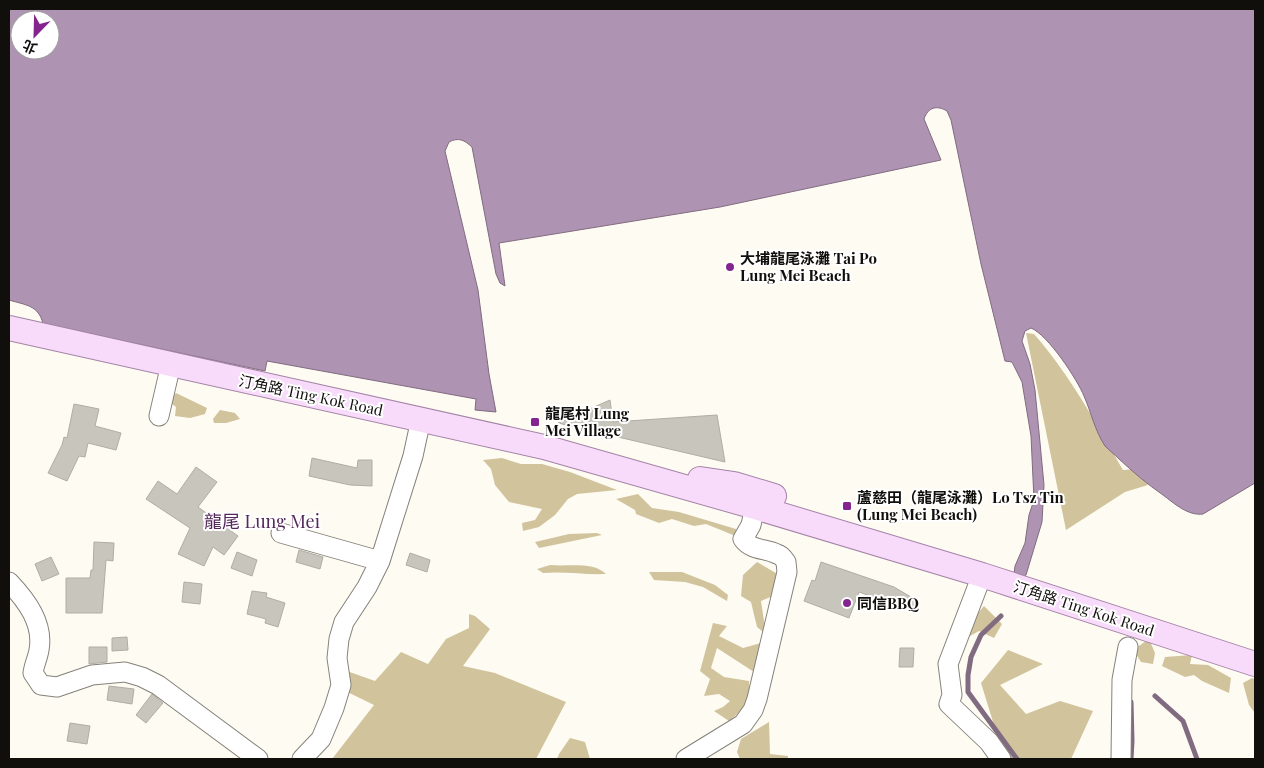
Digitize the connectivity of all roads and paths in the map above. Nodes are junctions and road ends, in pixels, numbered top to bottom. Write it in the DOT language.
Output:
graph roads {
  1 [pos="9,328"];
  2 [pos="171,364"];
  3 [pos="159,416"];
  4 [pos="421,419"];
  5 [pos="612,466"];
  6 [pos="755,507"];
  7 [pos="281,533"];
  8 [pos="913,554"];
  9 [pos="380,562"];
  10 [pos="982,575"];
  11 [pos="9,582"];
  12 [pos="1128,647"];
  13 [pos="1255,664"];
  14 [pos="258,759"];
  15 [pos="302,759"];
  16 [pos="686,759"];
  17 [pos="1001,759"];
  18 [pos="1121,759"];
  1 -- 2 [label="main road, 汀角路 Ting Kok Road"];
  2 -- 3 [label="street"];
  2 -- 4 [label="main road, 汀角路 Ting Kok Road"];
  4 -- 5 [label="main road, 汀角路 Ting Kok Road"];
  4 -- 9 [label="street"];
  5 -- 6 [label="main road, 汀角路 Ting Kok Road"];
  5 -- 8 [label="main road, 汀角路 Ting Kok Road"];
  6 -- 8 [label="main road, 汀角路 Ting Kok Road"];
  6 -- 16 [label="street"];
  7 -- 9 [label="street"];
  8 -- 10 [label="main road, 汀角路 Ting Kok Road"];
  9 -- 15 [label="street"];
  10 -- 13 [label="main road, 汀角路 Ting Kok Road"];
  10 -- 17 [label="street"];
  11 -- 14 [label="street"];
  12 -- 18 [label="street"];
}
